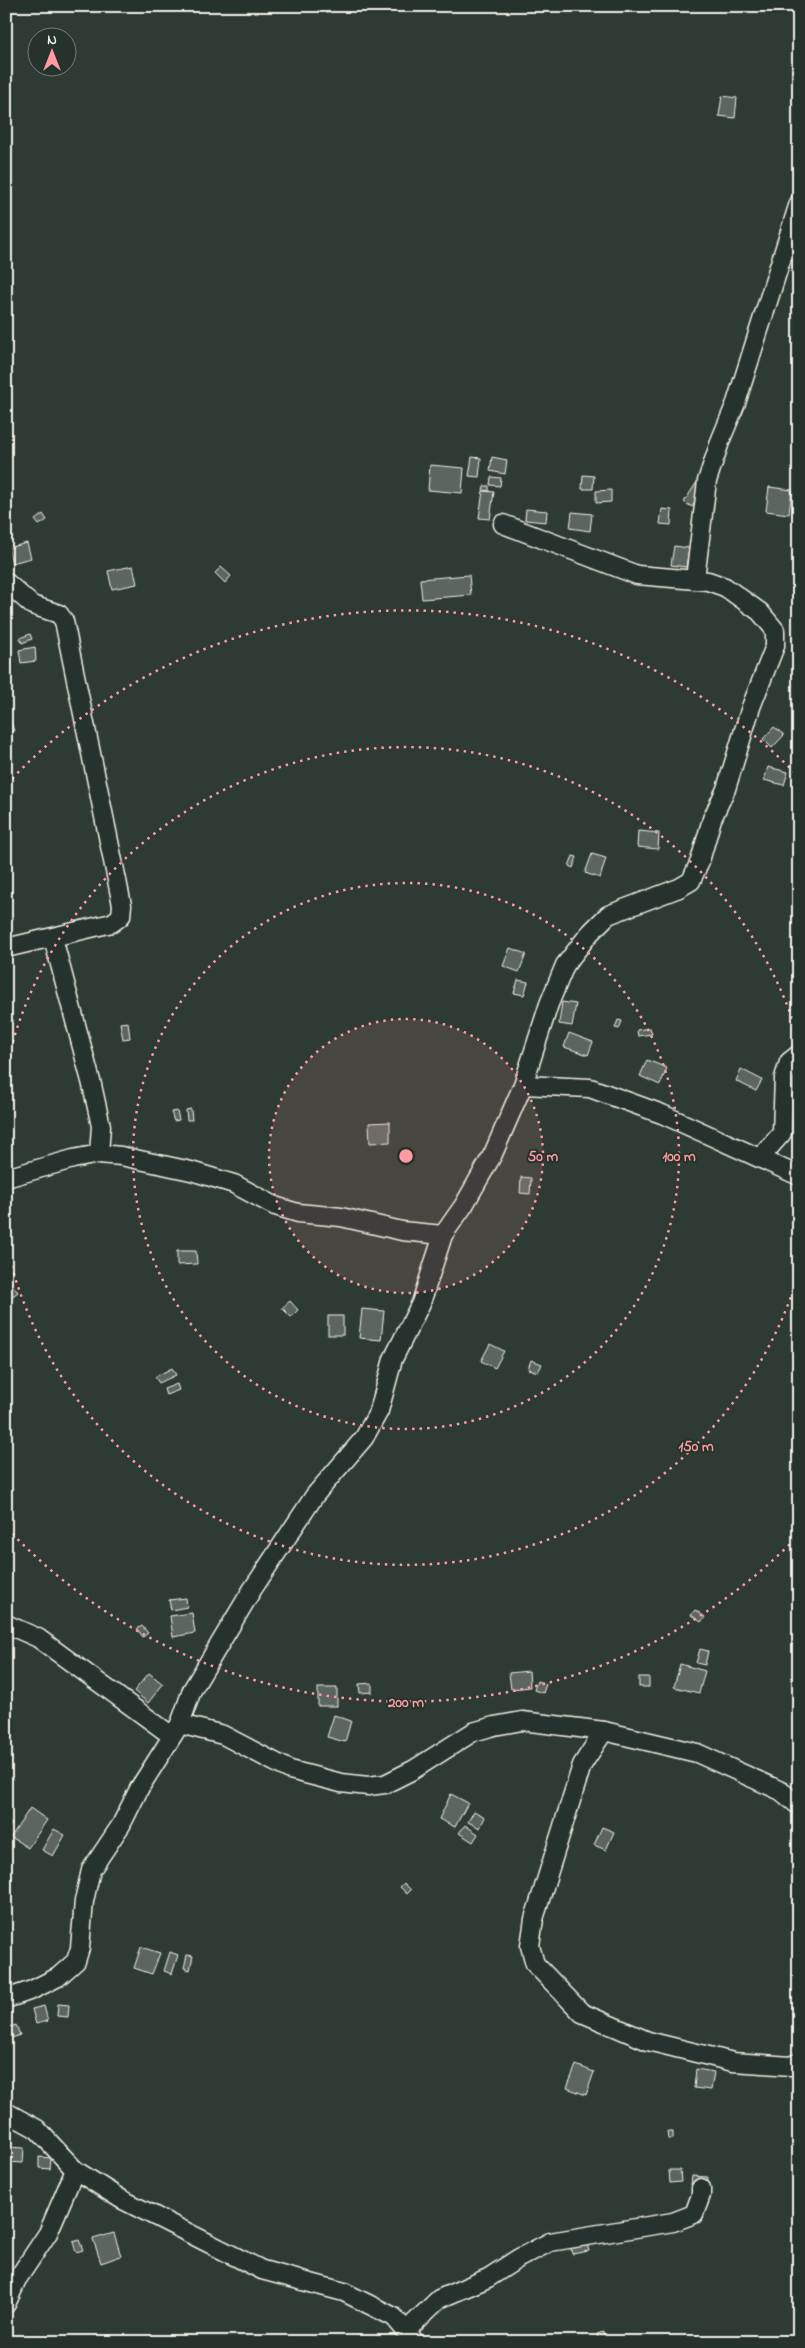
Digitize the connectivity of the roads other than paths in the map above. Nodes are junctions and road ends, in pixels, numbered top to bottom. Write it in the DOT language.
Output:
graph roads {
  1 [pos="799,203"];
  2 [pos="503,524"];
  3 [pos="695,580"];
  4 [pos="6,582"];
  5 [pos="52,938"];
  6 [pos="6,948"];
  7 [pos="799,1054"];
  8 [pos="523,1084"];
  9 [pos="99,1154"];
  10 [pos="760,1158"];
  11 [pos="799,1176"];
  12 [pos="6,1178"];
  13 [pos="443,1235"];
  14 [pos="6,1624"];
  15 [pos="176,1730"];
  16 [pos="604,1731"];
  17 [pos="799,1806"];
  18 [pos="6,1999"];
  19 [pos="799,2062"];
  20 [pos="6,2112"];
  21 [pos="75,2170"];
  22 [pos="701,2188"];
  23 [pos="6,2304"];
  24 [pos="411,2336"];
  1 -- 3 [label="street"];
  2 -- 3 [label="street"];
  3 -- 8 [label="street"];
  4 -- 5 [label="street"];
  5 -- 6 [label="street"];
  5 -- 9 [label="street"];
  7 -- 10 [label="street"];
  8 -- 10 [label="street"];
  8 -- 13 [label="street"];
  9 -- 12 [label="street"];
  9 -- 13 [label="street"];
  10 -- 11 [label="street"];
  13 -- 15 [label="street"];
  14 -- 15 [label="street"];
  15 -- 16 [label="street"];
  15 -- 18 [label="street"];
  16 -- 17 [label="street"];
  16 -- 19 [label="street"];
  20 -- 21 [label="street"];
  21 -- 23 [label="street"];
  21 -- 24 [label="street"];
  22 -- 24 [label="street"];
}
